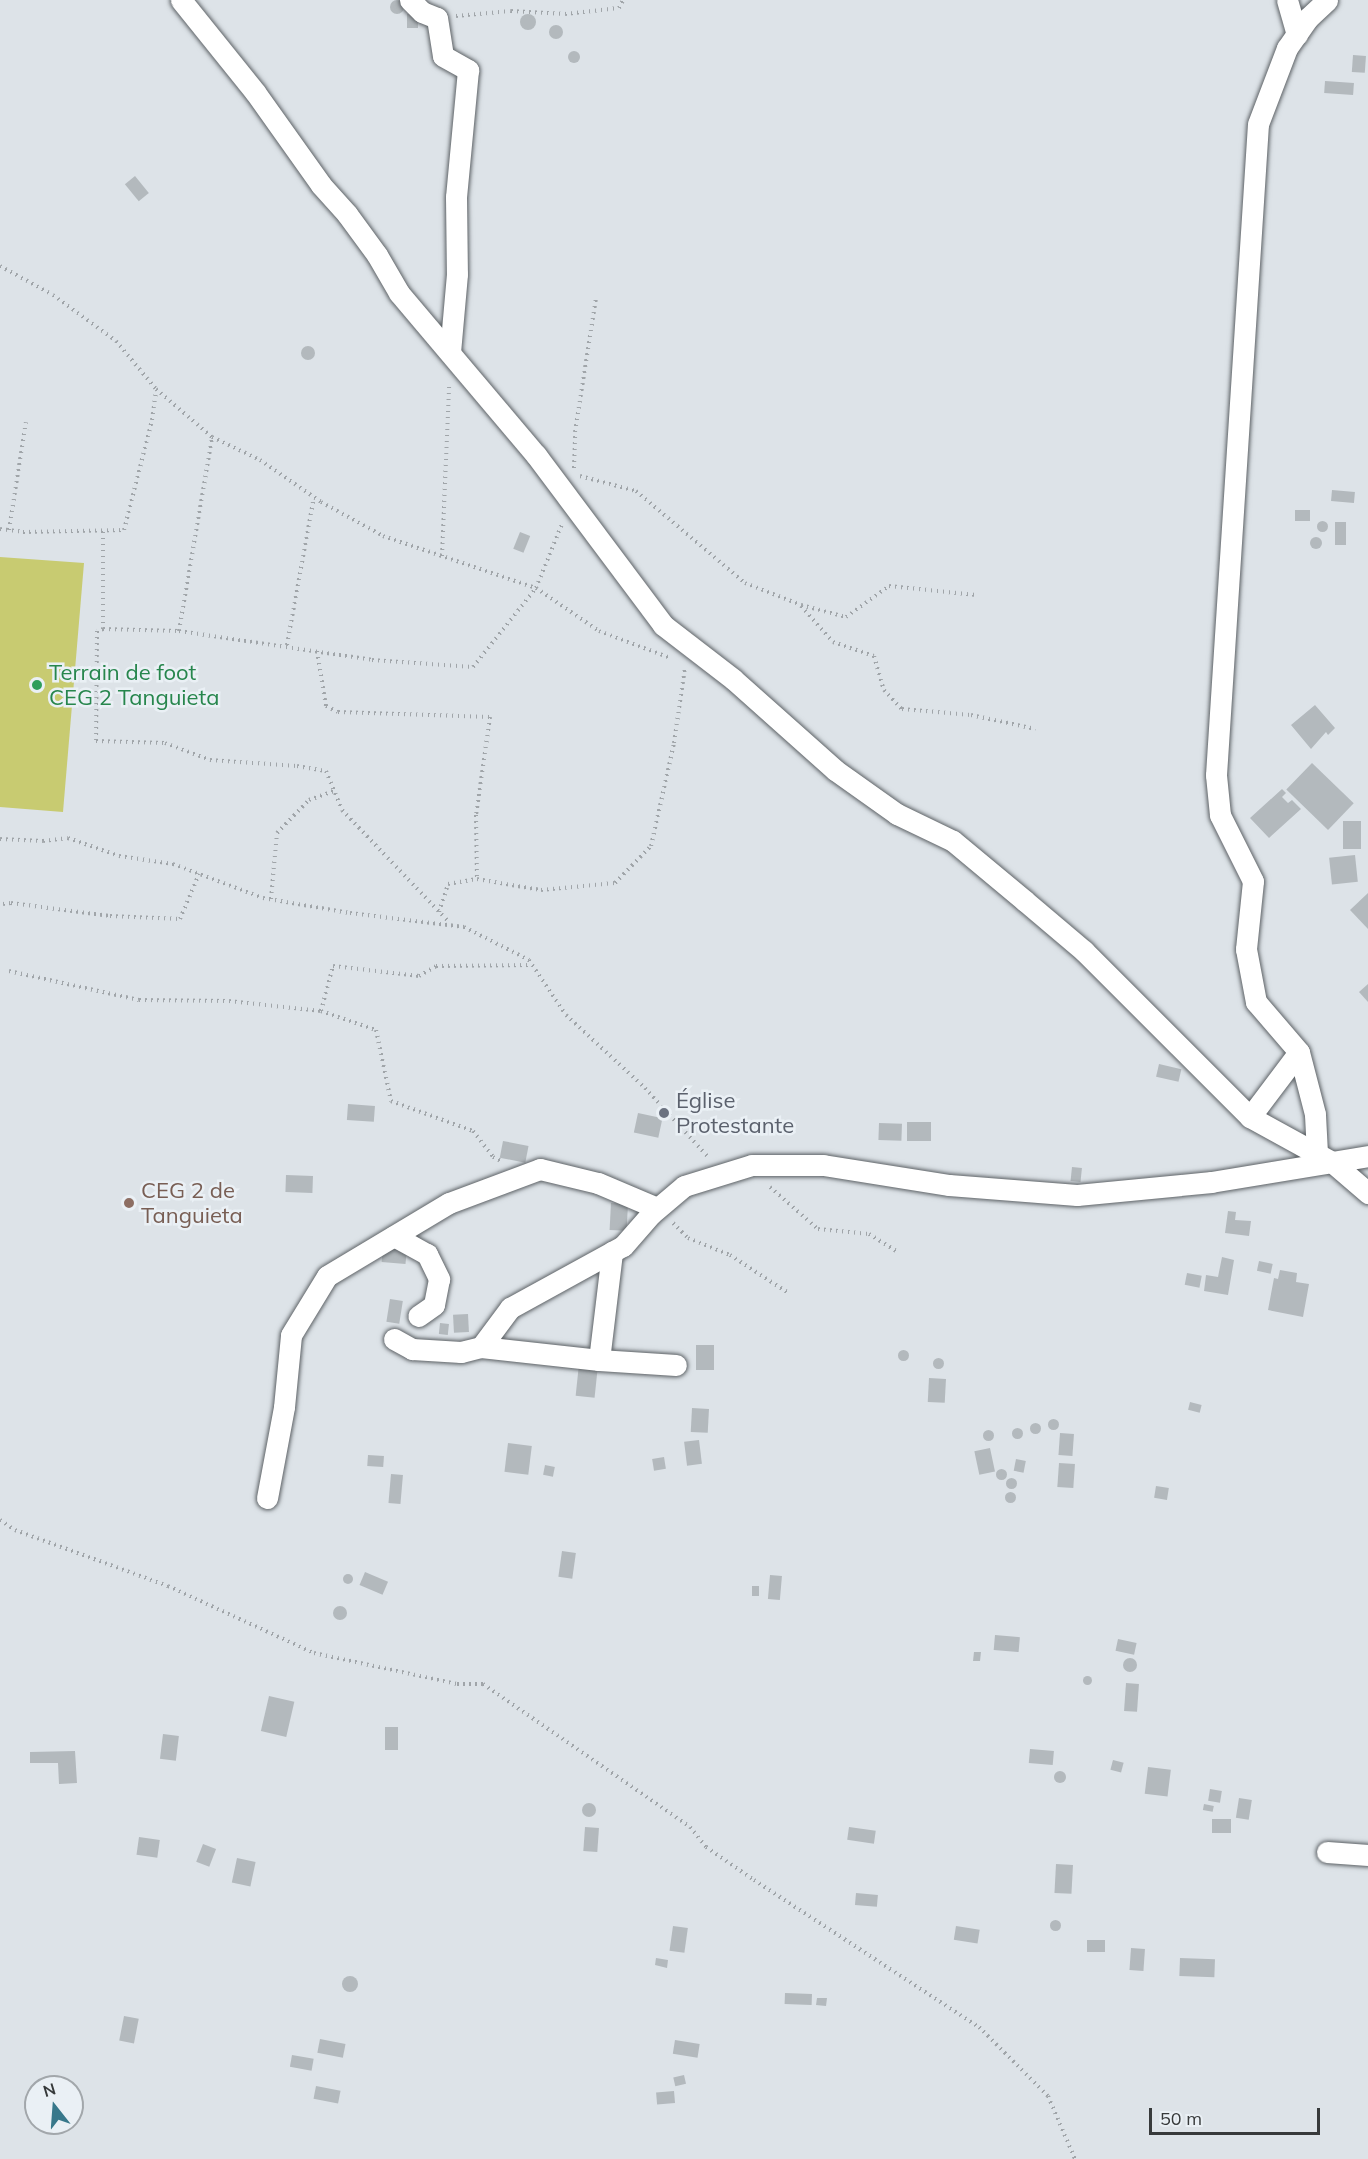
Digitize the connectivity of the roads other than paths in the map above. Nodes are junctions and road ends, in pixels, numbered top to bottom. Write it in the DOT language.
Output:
graph roads {
  1 [pos="181,0"];
  2 [pos="410,0"];
  3 [pos="1287,0"];
  4 [pos="1327,0"];
  5 [pos="1297,35"];
  6 [pos="450,353"];
  7 [pos="1299,1053"];
  8 [pos="1250,1117"];
  9 [pos="1368,1156"];
  10 [pos="1324,1157"];
  11 [pos="1368,1192"];
  12 [pos="657,1208"];
  13 [pos="394,1236"];
  14 [pos="612,1252"];
  15 [pos="418,1316"];
  16 [pos="394,1339"];
  17 [pos="481,1347"];
  18 [pos="599,1360"];
  19 [pos="676,1365"];
  20 [pos="267,1498"];
  21 [pos="1327,1852"];
  22 [pos="1368,1855"];
  1 -- 6 [label="street"];
  2 -- 6 [label="street"];
  3 -- 5 [label="street"];
  4 -- 5 [label="street"];
  5 -- 7 [label="street"];
  6 -- 8 [label="street"];
  7 -- 8 [label="street"];
  7 -- 10 [label="street"];
  8 -- 10 [label="street"];
  9 -- 10 [label="street"];
  10 -- 11 [label="street"];
  10 -- 12 [label="street"];
  12 -- 13 [label="street"];
  12 -- 14 [label="street"];
  13 -- 15 [label="street"];
  13 -- 20 [label="street"];
  14 -- 17 [label="street"];
  14 -- 18 [label="street"];
  16 -- 17 [label="street"];
  17 -- 18 [label="street"];
  18 -- 19 [label="street"];
  21 -- 22 [label="street"];
}
